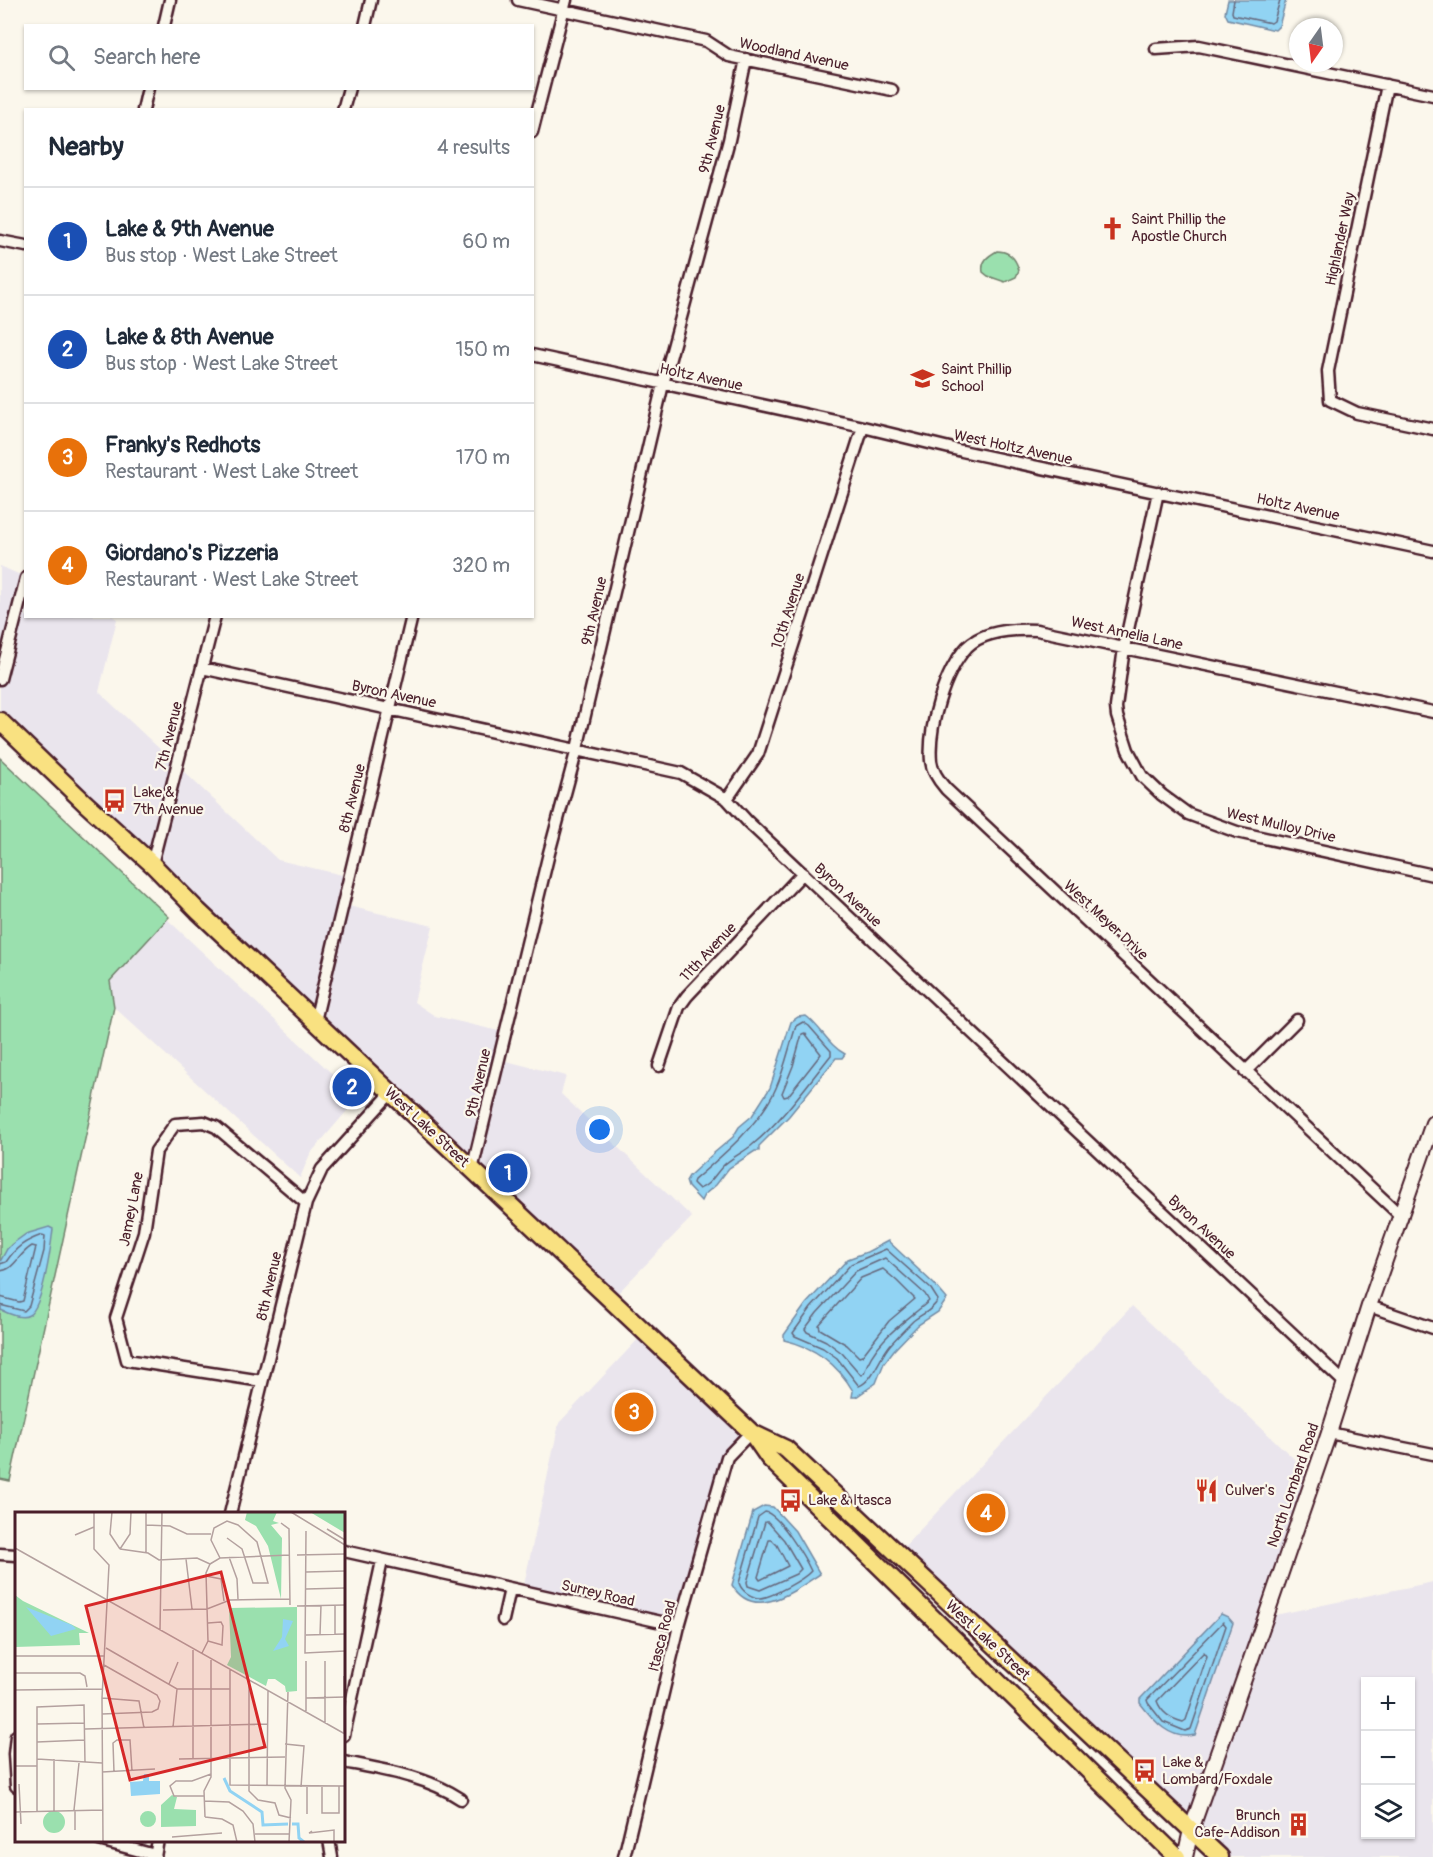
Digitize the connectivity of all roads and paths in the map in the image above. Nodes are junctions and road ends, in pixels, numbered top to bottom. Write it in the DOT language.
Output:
graph roads {
  1 [pos="170,0"];
  2 [pos="371,0"];
  3 [pos="518,0"];
  4 [pos="564,5"];
  5 [pos="164,24"];
  6 [pos="365,24"];
  7 [pos="1156,49"];
  8 [pos="746,59"];
  9 [pos="1387,85"];
  10 [pos="148,90"];
  11 [pos="348,90"];
  12 [pos="892,90"];
  13 [pos="1433,95"];
  14 [pos="143,108"];
  15 [pos="344,108"];
  16 [pos="534,124"];
  17 [pos="0,241"];
  18 [pos="24,246"];
  19 [pos="534,356"];
  20 [pos="663,384"];
  21 [pos="863,427"];
  22 [pos="1433,429"];
  23 [pos="1158,492"];
  24 [pos="1433,551"];
  25 [pos="24,586"];
  26 [pos="214,618"];
  27 [pos="412,618"];
  28 [pos="1124,648"];
  29 [pos="202,668"];
  30 [pos="0,679"];
  31 [pos="390,708"];
  32 [pos="1433,712"];
  33 [pos="0,721"];
  34 [pos="577,749"];
  35 [pos="946,789"];
  36 [pos="727,798"];
  37 [pos="152,864"];
  38 [pos="803,873"];
  39 [pos="1433,875"];
  40 [pos="1297,1020"];
  41 [pos="315,1021"];
  42 [pos="659,1066"];
  43 [pos="1245,1072"];
  44 [pos="391,1093"];
  45 [pos="1433,1123"];
  46 [pos="472,1170"];
  47 [pos="306,1203"];
  48 [pos="1402,1216"];
  49 [pos="1369,1306"];
  50 [pos="1433,1328"];
  51 [pos="262,1381"];
  52 [pos="1346,1383"];
  53 [pos="751,1432"];
  54 [pos="1329,1433"];
  55 [pos="1433,1454"];
  56 [pos="230,1512"];
  57 [pos="345,1551"];
  58 [pos="0,1554"];
  59 [pos="15,1555"];
  60 [pos="382,1560"];
  61 [pos="510,1589"];
  62 [pos="503,1620"];
  63 [pos="679,1626"];
  64 [pos="345,1730"];
  65 [pos="15,1745"];
  66 [pos="345,1762"];
  67 [pos="15,1770"];
  68 [pos="461,1799"];
  69 [pos="1191,1830"];
  70 [pos="106,1842"];
  71 [pos="328,1842"];
  72 [pos="155,1856"];
  73 [pos="332,1857"];
  74 [pos="624,1857"];
  75 [pos="1177,1857"];
  76 [pos="1185,1857"];
  77 [pos="1220,1857"];
  1 -- 5 [label="street"];
  2 -- 6 [label="street"];
  3 -- 4 [label="street, Woodland Avenue"];
  4 -- 8 [label="street, Woodland Avenue"];
  4 -- 16 [label="street"];
  7 -- 9 [label="street"];
  8 -- 12 [label="street, Woodland Avenue"];
  8 -- 20 [label="street, 9th Avenue"];
  9 -- 13 [label="street"];
  9 -- 22 [label="street, Highlander Way"];
  10 -- 14 [label="street"];
  11 -- 15 [label="street"];
  17 -- 18 [label="street"];
  19 -- 20 [label="street, Holtz Avenue"];
  20 -- 21 [label="street, Holtz Avenue"];
  20 -- 34 [label="street, 9th Avenue"];
  21 -- 23 [label="street, West Holtz Avenue"];
  21 -- 36 [label="street, 10th Avenue"];
  23 -- 24 [label="street, Holtz Avenue"];
  23 -- 28 [label="street, West Mulloy Drive"];
  25 -- 30 [label="street"];
  26 -- 29 [label="street, 7th Avenue"];
  27 -- 31 [label="street, 8th Avenue"];
  28 -- 32 [label="street, West Amelia Lane"];
  28 -- 35 [label="street, West Amelia Lane"];
  28 -- 39 [label="street, West Mulloy Drive"];
  29 -- 31 [label="street, Byron Avenue"];
  29 -- 37 [label="street, 7th Avenue"];
  31 -- 34 [label="street, Byron Avenue"];
  31 -- 41 [label="street, 8th Avenue"];
  33 -- 37 [label="main road, West Lake Street"];
  34 -- 36 [label="street, Byron Avenue"];
  34 -- 46 [label="street, 9th Avenue"];
  35 -- 43 [label="street, West Meyer Drive"];
  36 -- 38 [label="street, Byron Avenue"];
  37 -- 41 [label="main road, West Lake Street"];
  38 -- 42 [label="street, 11th Avenue"];
  38 -- 52 [label="street, Byron Avenue"];
  40 -- 43 [label="street"];
  41 -- 44 [label="main road, West Lake Street"];
  43 -- 48 [label="street, West Meyer Drive"];
  44 -- 46 [label="main road, West Lake Street"];
  44 -- 47 [label="street, 8th Avenue"];
  45 -- 48 [label="street, North Lombard Road"];
  46 -- 53 [label="main road, West Lake Street"];
  47 -- 51 [label="street, 8th Avenue"];
  47 -- 51 [label="street, Jamey Lane"];
  48 -- 49 [label="street, North Lombard Road"];
  49 -- 50 [label="street"];
  49 -- 52 [label="street, North Lombard Road"];
  51 -- 56 [label="street, 8th Avenue"];
  52 -- 54 [label="street, North Lombard Road"];
  53 -- 63 [label="street, Itasca Road"];
  53 -- 69 [label="main road, West Lake Street"];
  53 -- 75 [label="main road, West Lake Street"];
  54 -- 55 [label="street"];
  54 -- 69 [label="street, North Lombard Road"];
  57 -- 60 [label="street, Surrey Road"];
  58 -- 59 [label="street"];
  60 -- 61 [label="street, Surrey Road"];
  60 -- 64 [label="street"];
  61 -- 62 [label="street"];
  61 -- 63 [label="street, Surrey Road"];
  63 -- 74 [label="street, Itasca Road"];
  65 -- 67 [label="street"];
  66 -- 68 [label="street"];
  69 -- 76 [label="street, North Lombard Road"];
  69 -- 77 [label="main road, West Lake Street"];
  70 -- 72 [label="street"];
  71 -- 73 [label="street"];
}
